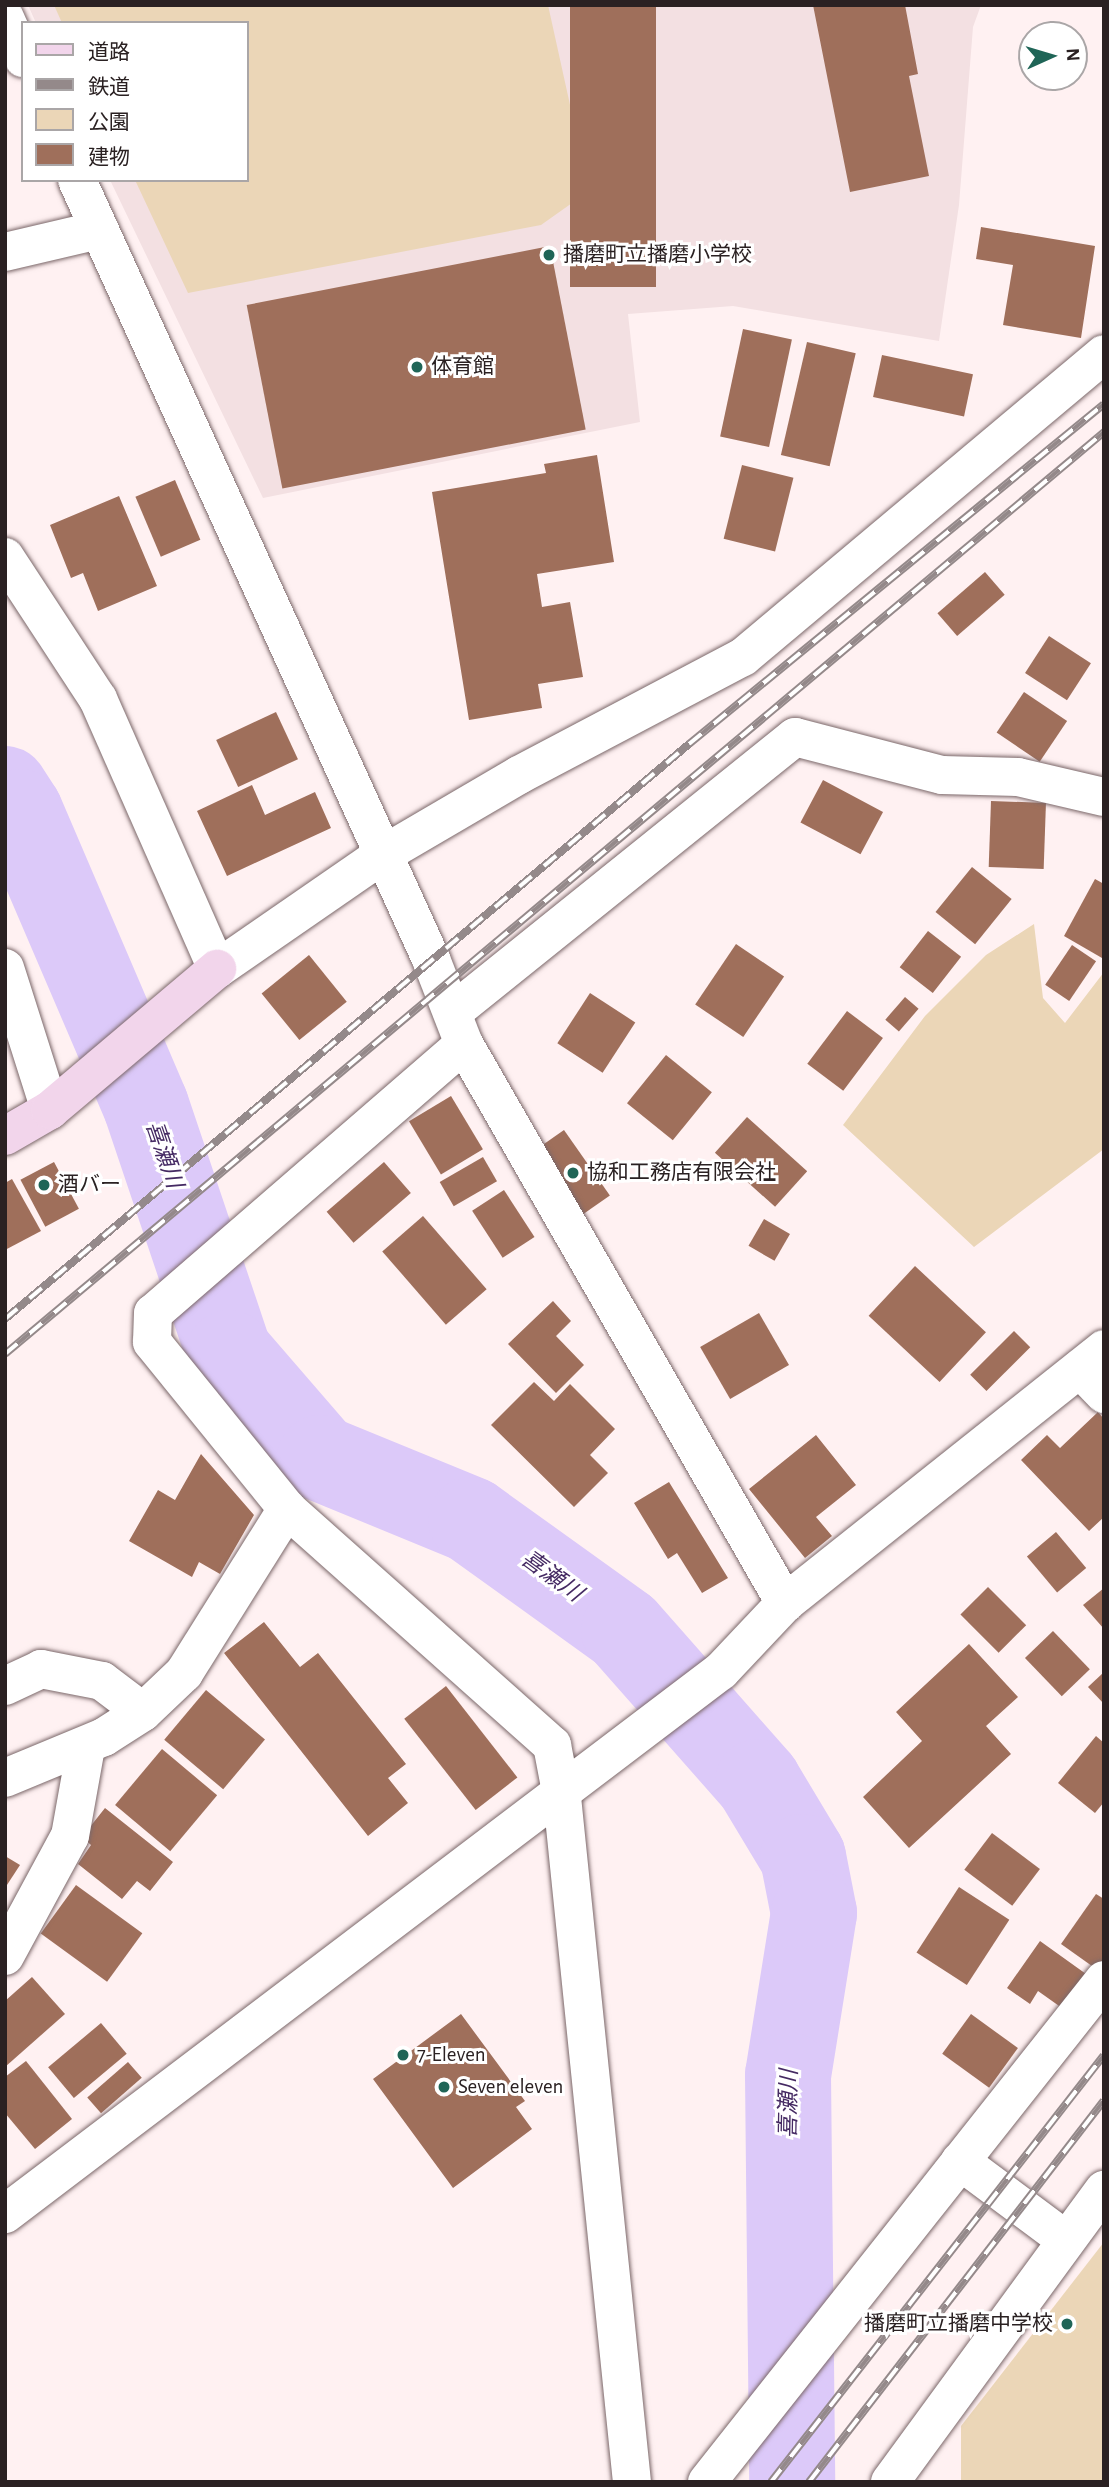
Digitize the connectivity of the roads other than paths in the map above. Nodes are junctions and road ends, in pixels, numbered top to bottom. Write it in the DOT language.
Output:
graph roads {
  1 [pos="5,18"];
  2 [pos="21,54"];
  3 [pos="78,182"];
  4 [pos="99,230"];
  5 [pos="5,252"];
  6 [pos="1104,354"];
  7 [pos="5,557"];
  8 [pos="1104,797"];
  9 [pos="384,854"];
  10 [pos="5,968"];
  11 [pos="218,970"];
  12 [pos="458,1028"];
  13 [pos="50,1110"];
  14 [pos="5,1136"];
  15 [pos="1096,1371"];
  16 [pos="287,1508"];
  17 [pos="785,1603"];
  18 [pos="5,1686"];
  19 [pos="143,1712"];
  20 [pos="86,1747"];
  21 [pos="5,1778"];
  22 [pos="562,1797"];
  23 [pos="5,1956"];
  24 [pos="1104,1979"];
  25 [pos="960,2161"];
  26 [pos="1104,2190"];
  27 [pos="5,2214"];
  28 [pos="1066,2240"];
  29 [pos="632,2482"];
  30 [pos="707,2482"];
  31 [pos="890,2482"];
  1 -- 2 [label="street"];
  3 -- 4 [label="street"];
  4 -- 5 [label="street"];
  4 -- 9 [label="street"];
  6 -- 9 [label="street"];
  7 -- 11 [label="street"];
  8 -- 12 [label="street"];
  9 -- 11 [label="street"];
  9 -- 12 [label="street"];
  10 -- 13 [label="street"];
  11 -- 13 [label="street"];
  12 -- 16 [label="street"];
  12 -- 17 [label="street"];
  13 -- 14 [label="street"];
  15 -- 17 [label="street"];
  16 -- 19 [label="street"];
  16 -- 22 [label="street"];
  17 -- 22 [label="street"];
  18 -- 19 [label="street"];
  19 -- 20 [label="street"];
  20 -- 21 [label="street"];
  20 -- 23 [label="street"];
  22 -- 27 [label="street"];
  22 -- 29 [label="street"];
  24 -- 25 [label="street"];
  25 -- 28 [label="street"];
  25 -- 30 [label="street"];
  26 -- 28 [label="street"];
  28 -- 31 [label="street"];
}
